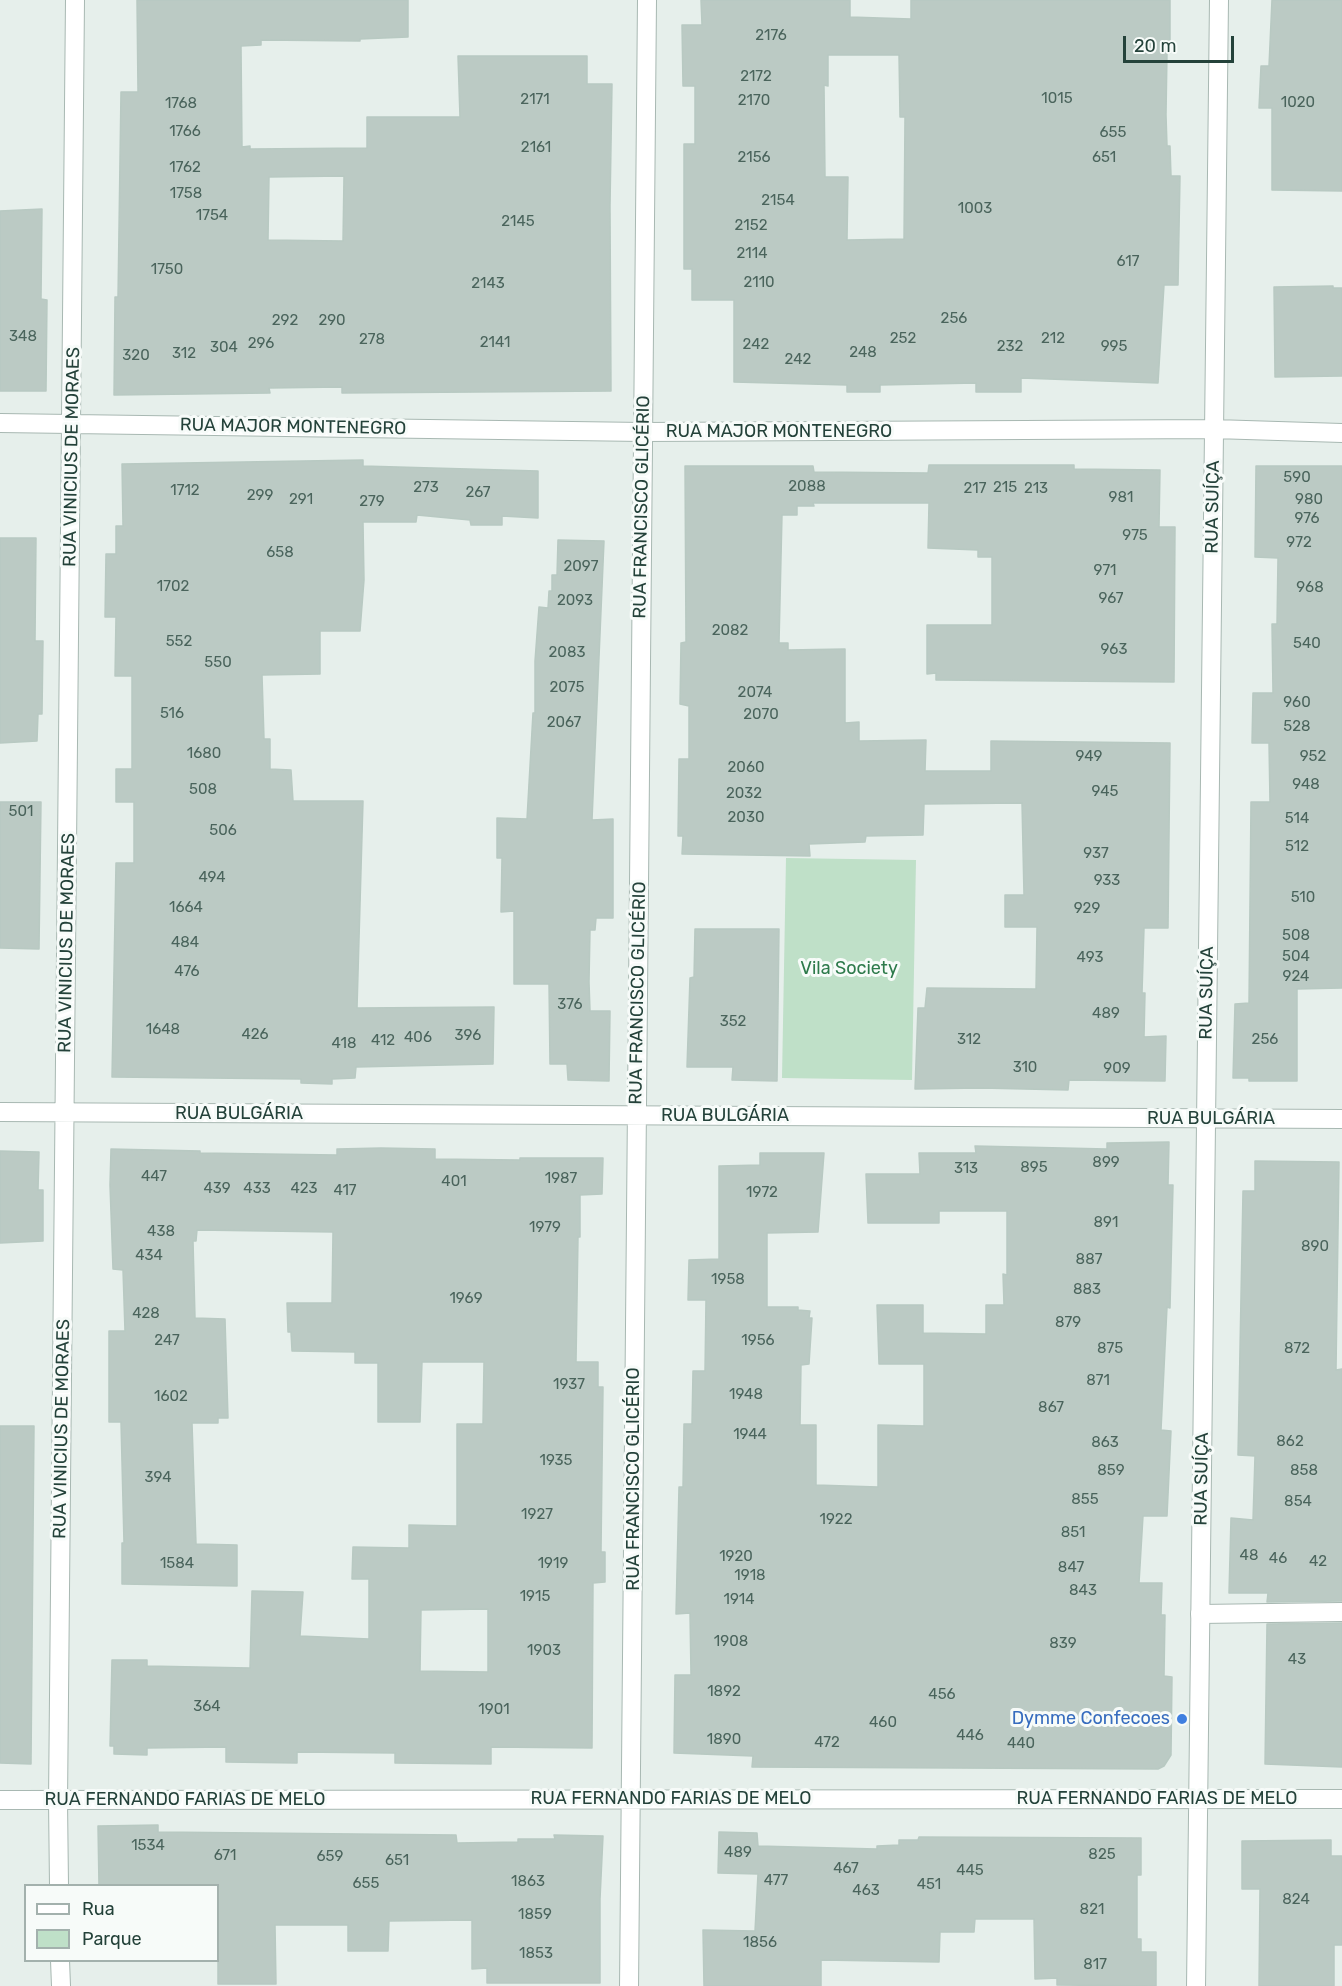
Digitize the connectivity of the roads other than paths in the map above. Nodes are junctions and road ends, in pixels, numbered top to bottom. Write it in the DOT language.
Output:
graph roads {
  1 [pos="75,0"];
  2 [pos="647,0"];
  3 [pos="1219,0"];
  4 [pos="0,423"];
  5 [pos="73,423"];
  6 [pos="1214,429"];
  7 [pos="643,432"];
  8 [pos="1342,433"];
  9 [pos="0,1112"];
  10 [pos="65,1113"];
  11 [pos="637,1116"];
  12 [pos="1206,1119"];
  13 [pos="1342,1119"];
  14 [pos="1342,1612"];
  15 [pos="1200,1614"];
  16 [pos="631,1799"];
  17 [pos="1198,1799"];
  18 [pos="1342,1799"];
  19 [pos="0,1800"];
  20 [pos="58,1800"];
  21 [pos="59,1884"];
  22 [pos="60,1962"];
  23 [pos="61,1986"];
  24 [pos="629,1986"];
  25 [pos="1196,1986"];
  1 -- 5 [label="street, RUA VINICIUS DE MORAES"];
  2 -- 7 [label="street, RUA FRANCISCO GLICÉRIO"];
  3 -- 6 [label="street, RUA SUÍÇA"];
  4 -- 5 [label="street, RUA MAJOR MONTENEGRO"];
  5 -- 7 [label="street, RUA MAJOR MONTENEGRO"];
  5 -- 10 [label="street, RUA VINICIUS DE MORAES"];
  6 -- 7 [label="street, RUA MAJOR MONTENEGRO"];
  6 -- 8 [label="street, RUA MAJOR MONTENEGRO"];
  6 -- 12 [label="street, RUA SUÍÇA"];
  7 -- 11 [label="street, RUA FRANCISCO GLICÉRIO"];
  9 -- 10 [label="street, RUA BULGÁRIA"];
  10 -- 11 [label="street, RUA BULGÁRIA"];
  10 -- 20 [label="street, RUA VINICIUS DE MORAES"];
  11 -- 12 [label="street, RUA BULGÁRIA"];
  11 -- 16 [label="street, RUA FRANCISCO GLICÉRIO"];
  12 -- 13 [label="street, RUA BULGÁRIA"];
  12 -- 15 [label="street, RUA SUÍÇA"];
  14 -- 15 [label="street"];
  15 -- 17 [label="street, RUA SUÍÇA"];
  16 -- 17 [label="street, RUA FERNANDO FARIAS DE MELO"];
  16 -- 20 [label="street, RUA FERNANDO FARIAS DE MELO"];
  16 -- 24 [label="street, RUA FRANCISCO GLICÉRIO"];
  17 -- 18 [label="street, RUA FERNANDO FARIAS DE MELO"];
  17 -- 25 [label="street, RUA SUÍÇA"];
  19 -- 20 [label="street, RUA FERNANDO FARIAS DE MELO"];
  20 -- 21 [label="street, RUA VINICIUS DE MORAES"];
  22 -- 23 [label="street"];
}
